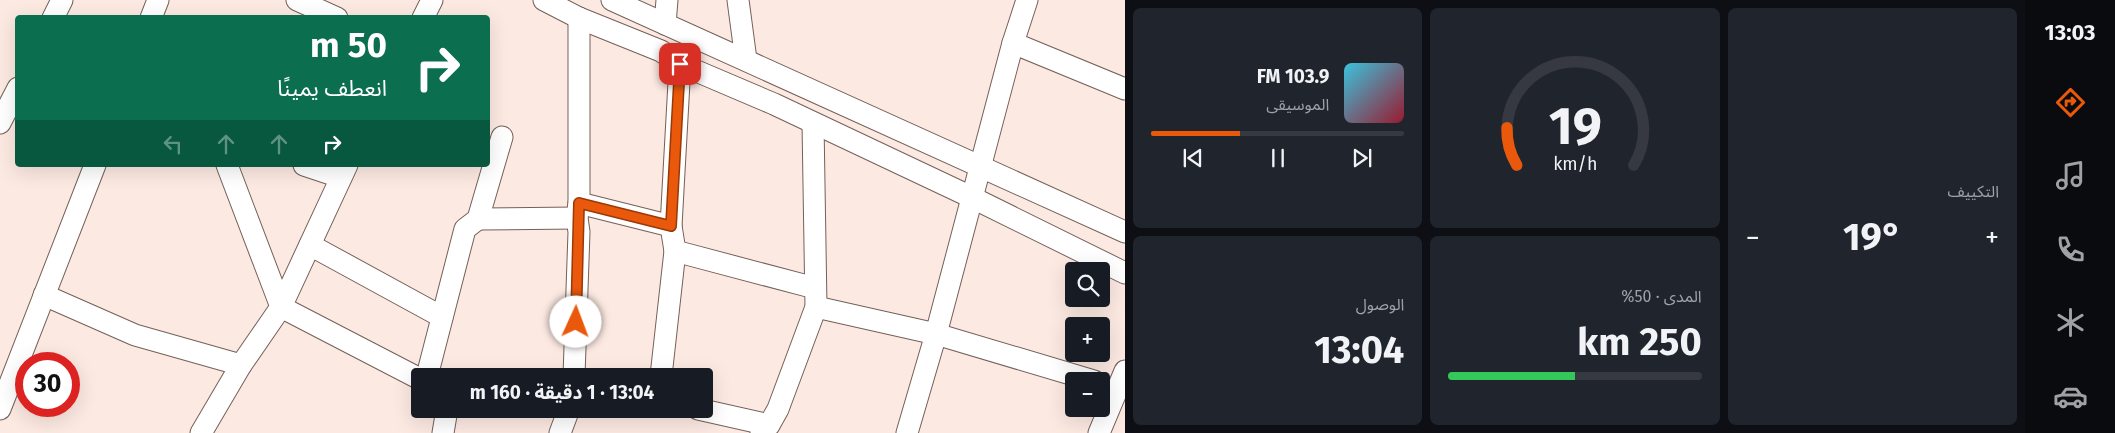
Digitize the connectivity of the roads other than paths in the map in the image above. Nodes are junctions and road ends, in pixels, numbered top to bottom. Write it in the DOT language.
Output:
graph roads {
  1 [pos="62,0"];
  2 [pos="158,0"];
  3 [pos="297,0"];
  4 [pos="432,0"];
  5 [pos="544,0"];
  6 [pos="612,0"];
  7 [pos="667,0"];
  8 [pos="738,0"];
  9 [pos="1027,0"];
  10 [pos="55,15"];
  11 [pos="153,15"];
  12 [pos="330,15"];
  13 [pos="424,15"];
  14 [pos="580,18"];
  15 [pos="665,24"];
  16 [pos="1013,43"];
  17 [pos="746,60"];
  18 [pos="680,64"];
  19 [pos="1125,89"];
  20 [pos="15,94"];
  21 [pos="0,123"];
  22 [pos="813,123"];
  23 [pos="502,137"];
  24 [pos="94,167"];
  25 [pos="228,167"];
  26 [pos="317,167"];
  27 [pos="980,167"];
  28 [pos="344,171"];
  29 [pos="971,197"];
  30 [pos="578,211"];
  31 [pos="478,219"];
  32 [pos="671,226"];
  33 [pos="1125,232"];
  34 [pos="310,245"];
  35 [pos="675,252"];
  36 [pos="1125,273"];
  37 [pos="44,295"];
  38 [pos="816,297"];
  39 [pos="281,307"];
  40 [pos="442,316"];
  41 [pos="936,334"];
  42 [pos="241,365"];
  43 [pos="429,368"];
  44 [pos="574,368"];
  45 [pos="662,368"];
  46 [pos="1065,372"];
  47 [pos="411,374"];
  48 [pos="1117,384"];
  49 [pos="2,399"];
  50 [pos="713,413"];
  51 [pos="446,418"];
  52 [pos="566,418"];
  53 [pos="765,429"];
  54 [pos="201,433"];
  55 [pos="443,433"];
  56 [pos="560,433"];
  57 [pos="907,433"];
  58 [pos="1099,433"];
  1 -- 10 [label="street"];
  2 -- 11 [label="street"];
  3 -- 12 [label="street"];
  4 -- 13 [label="street"];
  5 -- 14 [label="street"];
  6 -- 15 [label="street"];
  7 -- 15 [label="street"];
  8 -- 17 [label="street"];
  9 -- 16 [label="street"];
  14 -- 18 [label="street"];
  14 -- 30 [label="street"];
  15 -- 17 [label="street"];
  16 -- 19 [label="street"];
  16 -- 27 [label="street"];
  17 -- 27 [label="street"];
  18 -- 22 [label="street"];
  18 -- 32 [label="street"];
  20 -- 21 [label="street"];
  22 -- 29 [label="street"];
  22 -- 38 [label="street"];
  23 -- 31 [label="street"];
  24 -- 37 [label="street"];
  25 -- 39 [label="street"];
  26 -- 28 [label="street"];
  27 -- 29 [label="street"];
  27 -- 33 [label="street"];
  28 -- 34 [label="street"];
  29 -- 36 [label="street"];
  29 -- 41 [label="street"];
  30 -- 31 [label="street"];
  30 -- 32 [label="street"];
  30 -- 44 [label="street"];
  31 -- 40 [label="street"];
  32 -- 35 [label="street"];
  34 -- 39 [label="street"];
  34 -- 40 [label="street"];
  35 -- 38 [label="street"];
  35 -- 45 [label="street"];
  37 -- 42 [label="street"];
  37 -- 49 [label="street"];
  38 -- 41 [label="street"];
  38 -- 53 [label="street"];
  39 -- 42 [label="street"];
  39 -- 47 [label="street"];
  40 -- 43 [label="street"];
  41 -- 46 [label="street"];
  41 -- 57 [label="street"];
  42 -- 54 [label="street"];
  48 -- 58 [label="street"];
  50 -- 53 [label="street"];
  51 -- 55 [label="street"];
  52 -- 56 [label="street"];
}
